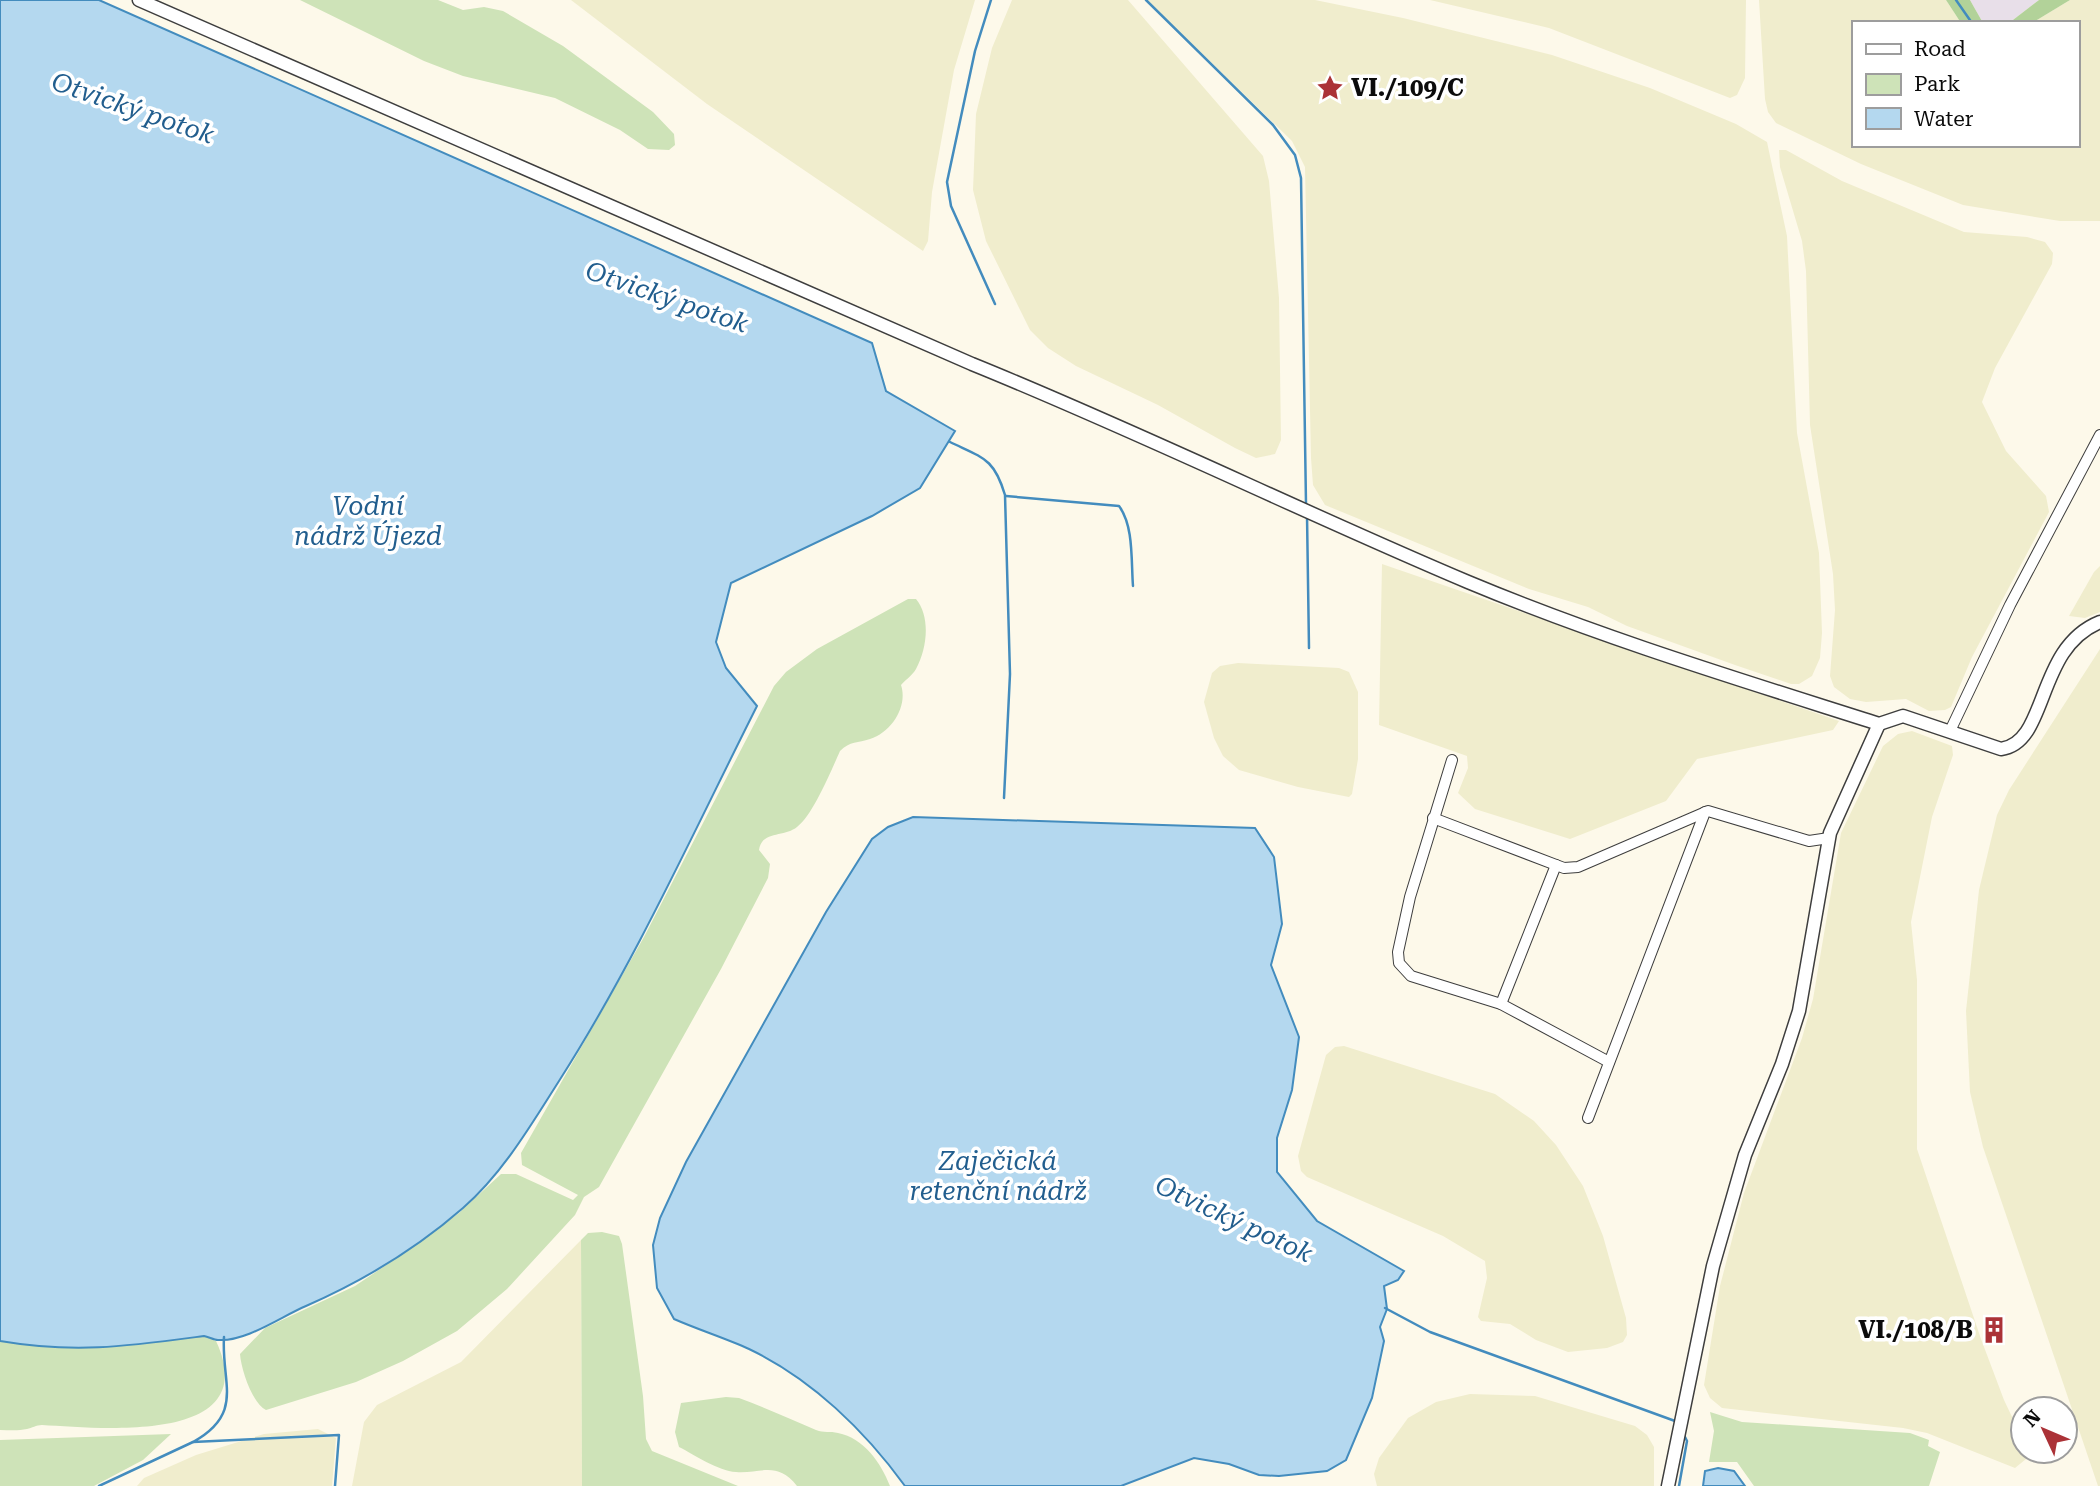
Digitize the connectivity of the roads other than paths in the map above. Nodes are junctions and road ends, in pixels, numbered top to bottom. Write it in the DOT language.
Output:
graph roads {
  1 [pos="139,0"];
  2 [pos="2100,435"];
  3 [pos="2100,622"];
  4 [pos="1879,724"];
  5 [pos="1950,731"];
  6 [pos="1452,760"];
  7 [pos="1705,812"];
  8 [pos="1433,818"];
  9 [pos="1829,838"];
  10 [pos="1556,865"];
  11 [pos="1501,1004"];
  12 [pos="1609,1062"];
  13 [pos="1588,1118"];
  14 [pos="1668,1486"];
  1 -- 4 [label="street"];
  2 -- 5 [label="street"];
  3 -- 5 [label="street"];
  4 -- 5 [label="street"];
  4 -- 9 [label="street"];
  6 -- 8 [label="street"];
  7 -- 9 [label="street"];
  7 -- 10 [label="street"];
  7 -- 12 [label="street"];
  8 -- 10 [label="street"];
  8 -- 11 [label="street"];
  9 -- 14 [label="street"];
  10 -- 11 [label="street"];
  11 -- 12 [label="street"];
  12 -- 13 [label="street"];
}
